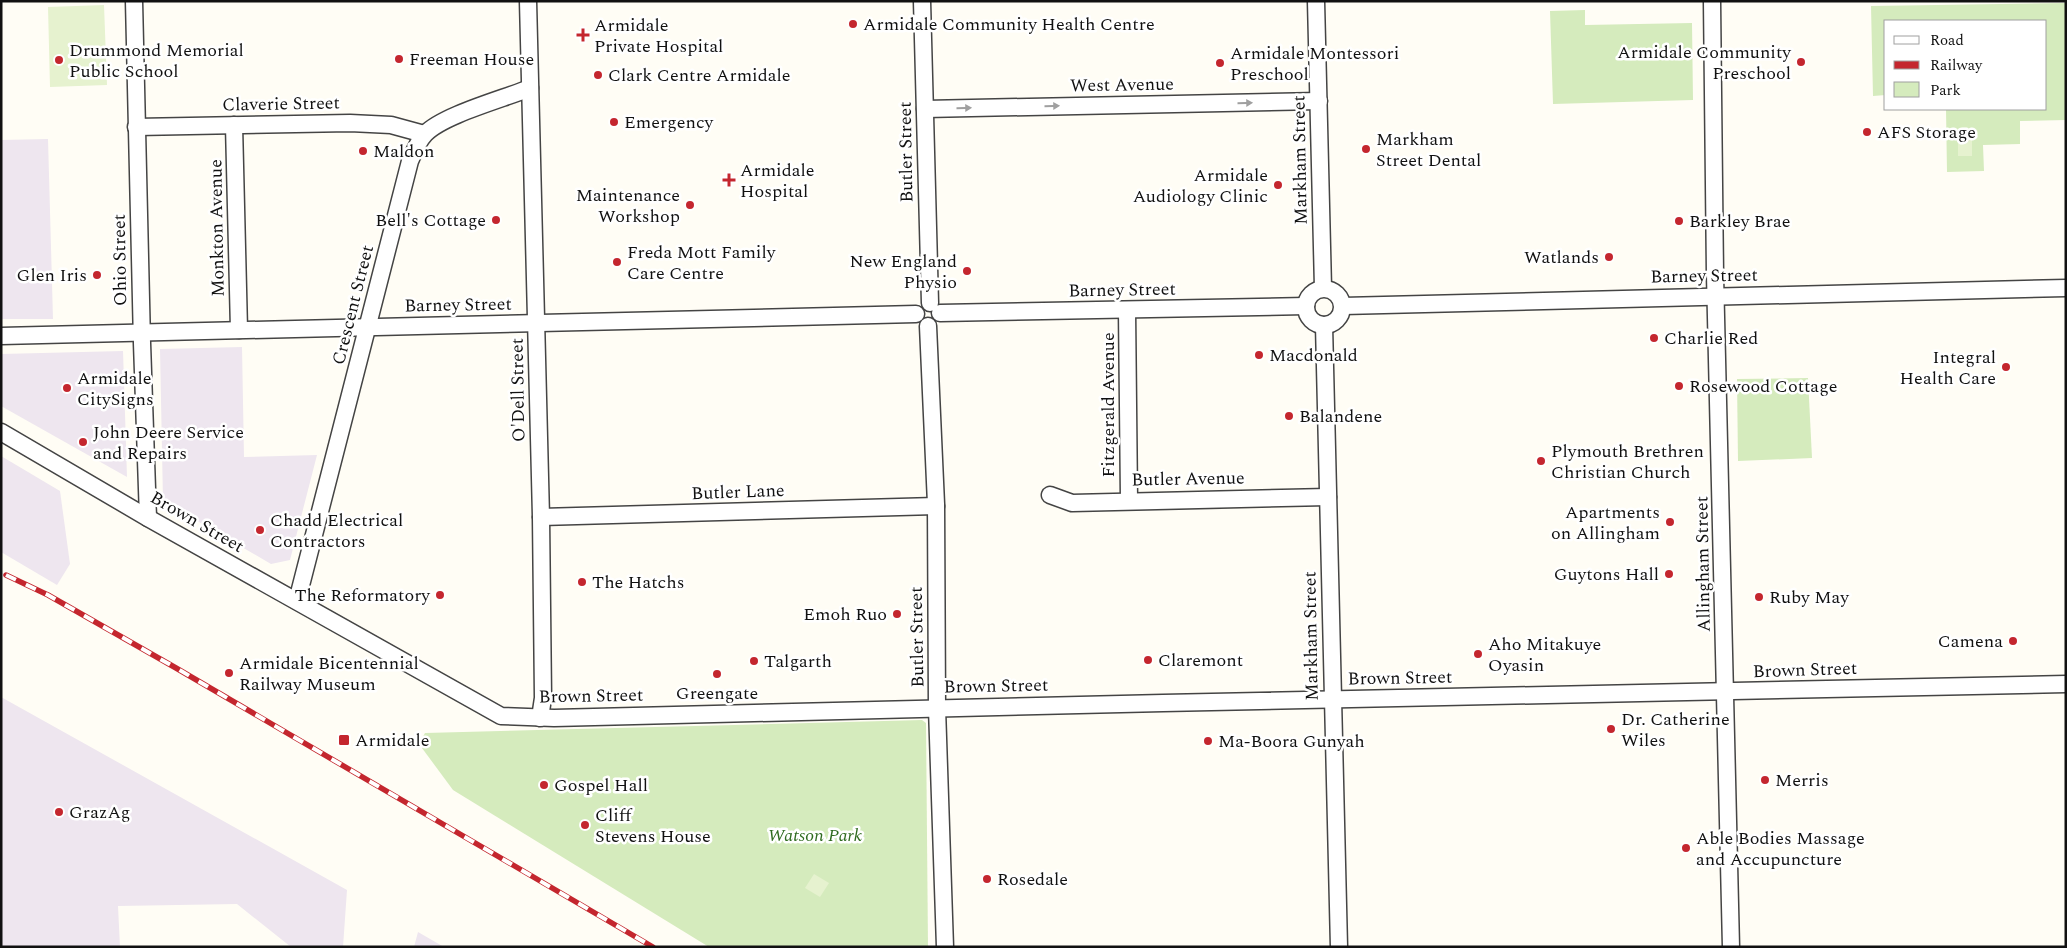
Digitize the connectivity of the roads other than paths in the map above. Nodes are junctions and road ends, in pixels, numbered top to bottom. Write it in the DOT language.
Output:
graph roads {
  1 [pos="134,1"];
  2 [pos="528,1"];
  3 [pos="922,1"];
  4 [pos="1316,1"];
  5 [pos="1712,1"];
  6 [pos="530,88"];
  7 [pos="1319,101"];
  8 [pos="925,109"];
  9 [pos="234,125"];
  10 [pos="136,127"];
  11 [pos="424,134"];
  12 [pos="1323,288"];
  13 [pos="2066,288"];
  14 [pos="1716,296"];
  15 [pos="1306,306"];
  16 [pos="1343,306"];
  17 [pos="935,308"];
  18 [pos="1127,310"];
  19 [pos="916,314"];
  20 [pos="536,323"];
  21 [pos="1324,325"];
  22 [pos="928,326"];
  23 [pos="368,327"];
  24 [pos="239,330"];
  25 [pos="141,332"];
  26 [pos="1,336"];
  27 [pos="1,432"];
  28 [pos="1050,495"];
  29 [pos="1328,497"];
  30 [pos="1129,500"];
  31 [pos="936,506"];
  32 [pos="541,517"];
  33 [pos="148,518"];
  34 [pos="296,601"];
  35 [pos="2066,684"];
  36 [pos="1726,692"];
  37 [pos="1333,699"];
  38 [pos="938,708"];
  39 [pos="540,718"];
  40 [pos="945,947"];
  41 [pos="1339,947"];
  42 [pos="1731,947"];
  1 -- 10 [label="street, Ohio Street"];
  2 -- 6 [label="street, O'Dell Street"];
  3 -- 8 [label="street, Butler Street"];
  4 -- 7 [label="street, Markham Street"];
  5 -- 14 [label="street, Allingham Street"];
  6 -- 11 [label="street, Crescent Street"];
  6 -- 20 [label="street, O'Dell Street"];
  8 -- 7 [label="street, West Avenue, one-way"];
  7 -- 12 [label="street, Markham Street"];
  8 -- 17 [label="street, Butler Street"];
  9 -- 10 [label="street, Claverie Street"];
  9 -- 11 [label="street, Claverie Street"];
  9 -- 24 [label="street, Monkton Avenue"];
  10 -- 25 [label="street, Ohio Street"];
  11 -- 23 [label="street, Crescent Street"];
  12 -- 15 [label="street"];
  12 -- 16 [label="street"];
  13 -- 14 [label="street, Barney Street"];
  14 -- 16 [label="street, Barney Street"];
  14 -- 36 [label="street, Allingham Street"];
  15 -- 18 [label="street, Barney Street"];
  15 -- 21 [label="street"];
  16 -- 21 [label="street"];
  17 -- 18 [label="street, Barney Street"];
  17 -- 19 [label="street"];
  17 -- 22 [label="street"];
  18 -- 30 [label="street, Fitzgerald Avenue"];
  19 -- 20 [label="street, Barney Street"];
  19 -- 22 [label="street"];
  20 -- 23 [label="street, Barney Street"];
  20 -- 32 [label="street, O'Dell Street"];
  21 -- 29 [label="street, Markham Street"];
  22 -- 31 [label="street, Butler Street"];
  23 -- 24 [label="street, Barney Street"];
  23 -- 34 [label="street, Crescent Street"];
  24 -- 25 [label="street, Barney Street"];
  25 -- 26 [label="street, Barney Street"];
  25 -- 33 [label="street, Ohio Street"];
  27 -- 33 [label="street, Brown Street"];
  28 -- 30 [label="street, Butler Avenue"];
  29 -- 30 [label="street, Butler Avenue"];
  29 -- 37 [label="street, Markham Street"];
  31 -- 32 [label="street, Butler Lane"];
  31 -- 38 [label="street, Butler Street"];
  32 -- 39 [label="street, O'Dell Street"];
  33 -- 34 [label="street, Brown Street"];
  34 -- 39 [label="street, Brown Street"];
  35 -- 36 [label="street, Brown Street"];
  36 -- 37 [label="street, Brown Street"];
  36 -- 42 [label="street, Allingham Street"];
  37 -- 38 [label="street, Brown Street"];
  37 -- 41 [label="street, Markham Street"];
  38 -- 39 [label="street, Brown Street"];
  38 -- 40 [label="street, Butler Street"];
}
